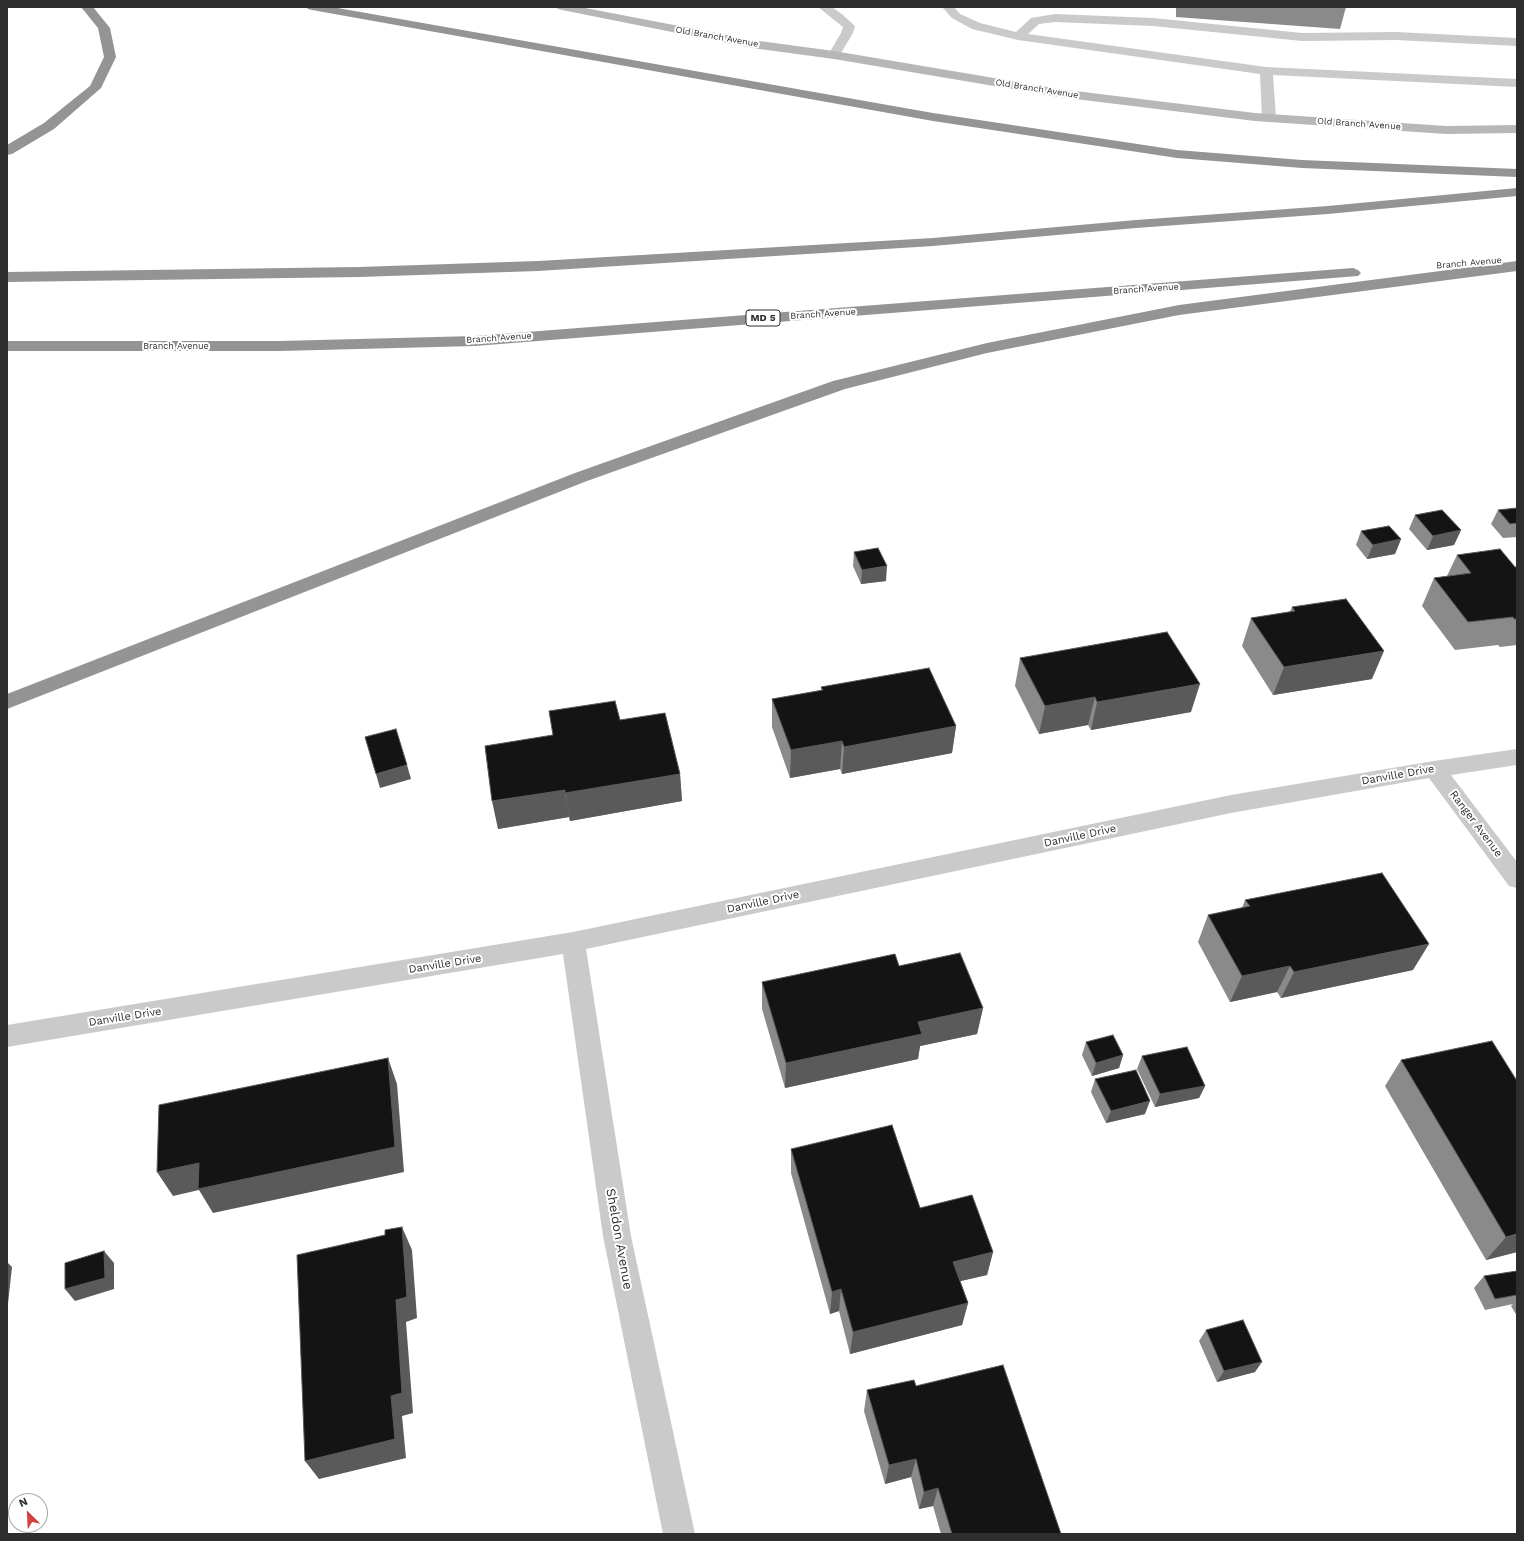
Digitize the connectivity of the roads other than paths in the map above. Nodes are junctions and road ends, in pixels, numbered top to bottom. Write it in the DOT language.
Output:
graph roads {
  1 [pos="87,7"];
  2 [pos="312,7"];
  3 [pos="566,7"];
  4 [pos="824,7"];
  5 [pos="948,7"];
  6 [pos="1018,36"];
  7 [pos="1517,42"];
  8 [pos="834,55"];
  9 [pos="1266,71"];
  10 [pos="1517,83"];
  11 [pos="1269,118"];
  12 [pos="1517,129"];
  13 [pos="7,151"];
  14 [pos="1517,173"];
  15 [pos="1517,192"];
  16 [pos="1517,259"];
  17 [pos="1517,266"];
  18 [pos="7,276"];
  19 [pos="7,346"];
  20 [pos="7,702"];
  21 [pos="1517,756"];
  22 [pos="1434,769"];
  23 [pos="1517,879"];
  24 [pos="573,942"];
  25 [pos="7,1036"];
  26 [pos="679,1534"];
  1 -- 13 [label="highway"];
  2 -- 14 [label="highway"];
  3 -- 8 [label="street, Old Branch Avenue"];
  4 -- 8 [label="street"];
  5 -- 6 [label="street"];
  6 -- 7 [label="street"];
  6 -- 9 [label="street"];
  8 -- 11 [label="street, Old Branch Avenue"];
  9 -- 10 [label="street"];
  9 -- 11 [label="street"];
  11 -- 12 [label="street, Old Branch Avenue"];
  15 -- 18 [label="highway"];
  16 -- 19 [label="highway, Branch Avenue / MD 5"];
  17 -- 20 [label="highway"];
  21 -- 22 [label="street, Danville Drive"];
  22 -- 23 [label="street, Ranger Avenue"];
  22 -- 24 [label="street, Danville Drive"];
  24 -- 25 [label="street, Danville Drive"];
  24 -- 26 [label="street, Sheldon Avenue"];
}
